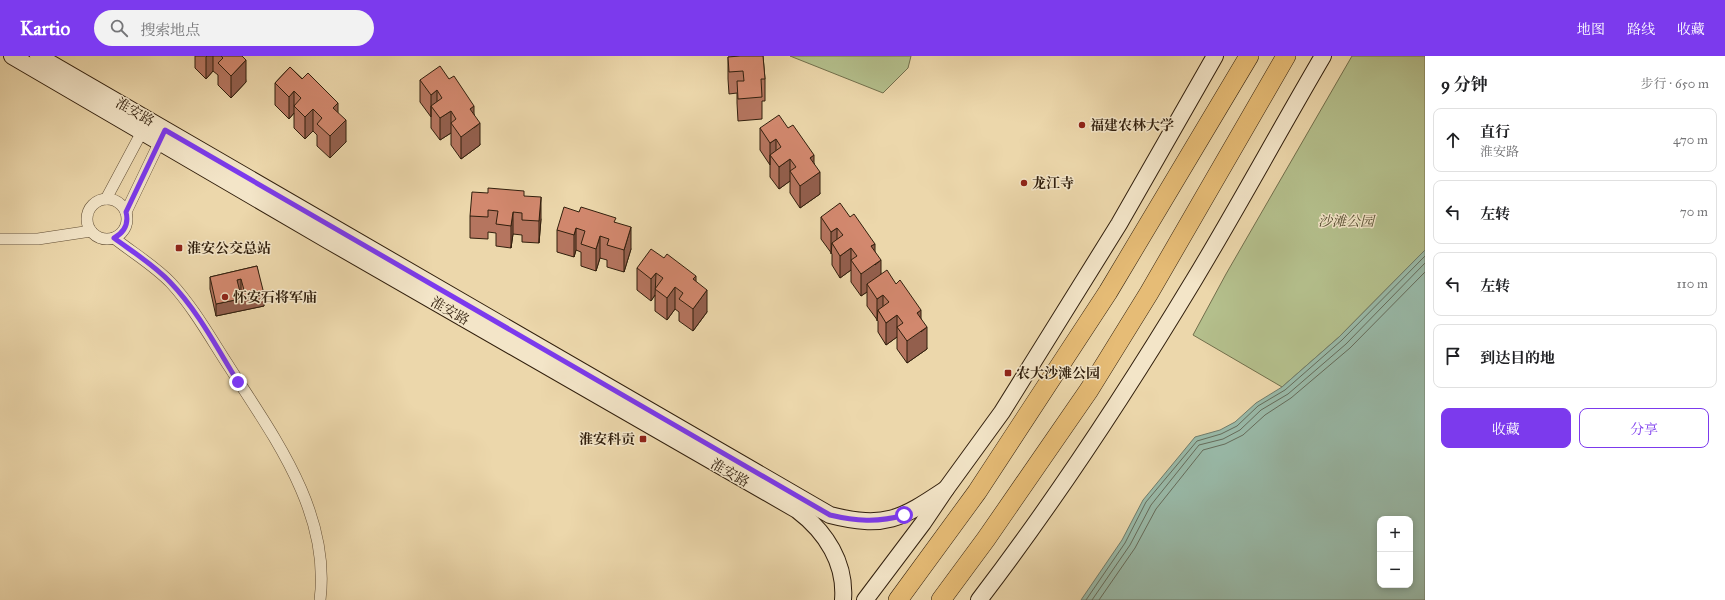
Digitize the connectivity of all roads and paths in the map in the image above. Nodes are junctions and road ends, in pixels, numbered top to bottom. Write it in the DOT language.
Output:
graph roads {
  1 [pos="12,56"];
  2 [pos="38,56"];
  3 [pos="1215,56"];
  4 [pos="1249,56"];
  5 [pos="1286,56"];
  6 [pos="1323,56"];
  7 [pos="145,126"];
  8 [pos="162,135"];
  9 [pos="106,199"];
  10 [pos="126,212"];
  11 [pos="91,231"];
  12 [pos="114,238"];
  13 [pos="0,240"];
  14 [pos="946,489"];
  15 [pos="320,600"];
  16 [pos="843,600"];
  17 [pos="865,600"];
  18 [pos="898,600"];
  19 [pos="941,600"];
  20 [pos="979,600"];
  1 -- 7 [label="main road, 淮安路"];
  2 -- 7 [label="main road, 淮安路"];
  3 -- 14 [label="main road"];
  4 -- 18 [label="highway"];
  5 -- 19 [label="highway"];
  6 -- 20 [label="main road"];
  7 -- 8 [label="main road, 淮安路"];
  7 -- 9 [label="street"];
  8 -- 10 [label="street"];
  8 -- 14 [label="main road, 淮安路"];
  8 -- 16 [label="main road, 淮安路"];
  9 -- 10 [label="street"];
  9 -- 11 [label="street"];
  10 -- 12 [label="street"];
  11 -- 12 [label="street"];
  11 -- 13 [label="street"];
  12 -- 15 [label="street"];
  14 -- 17 [label="main road"];
}
